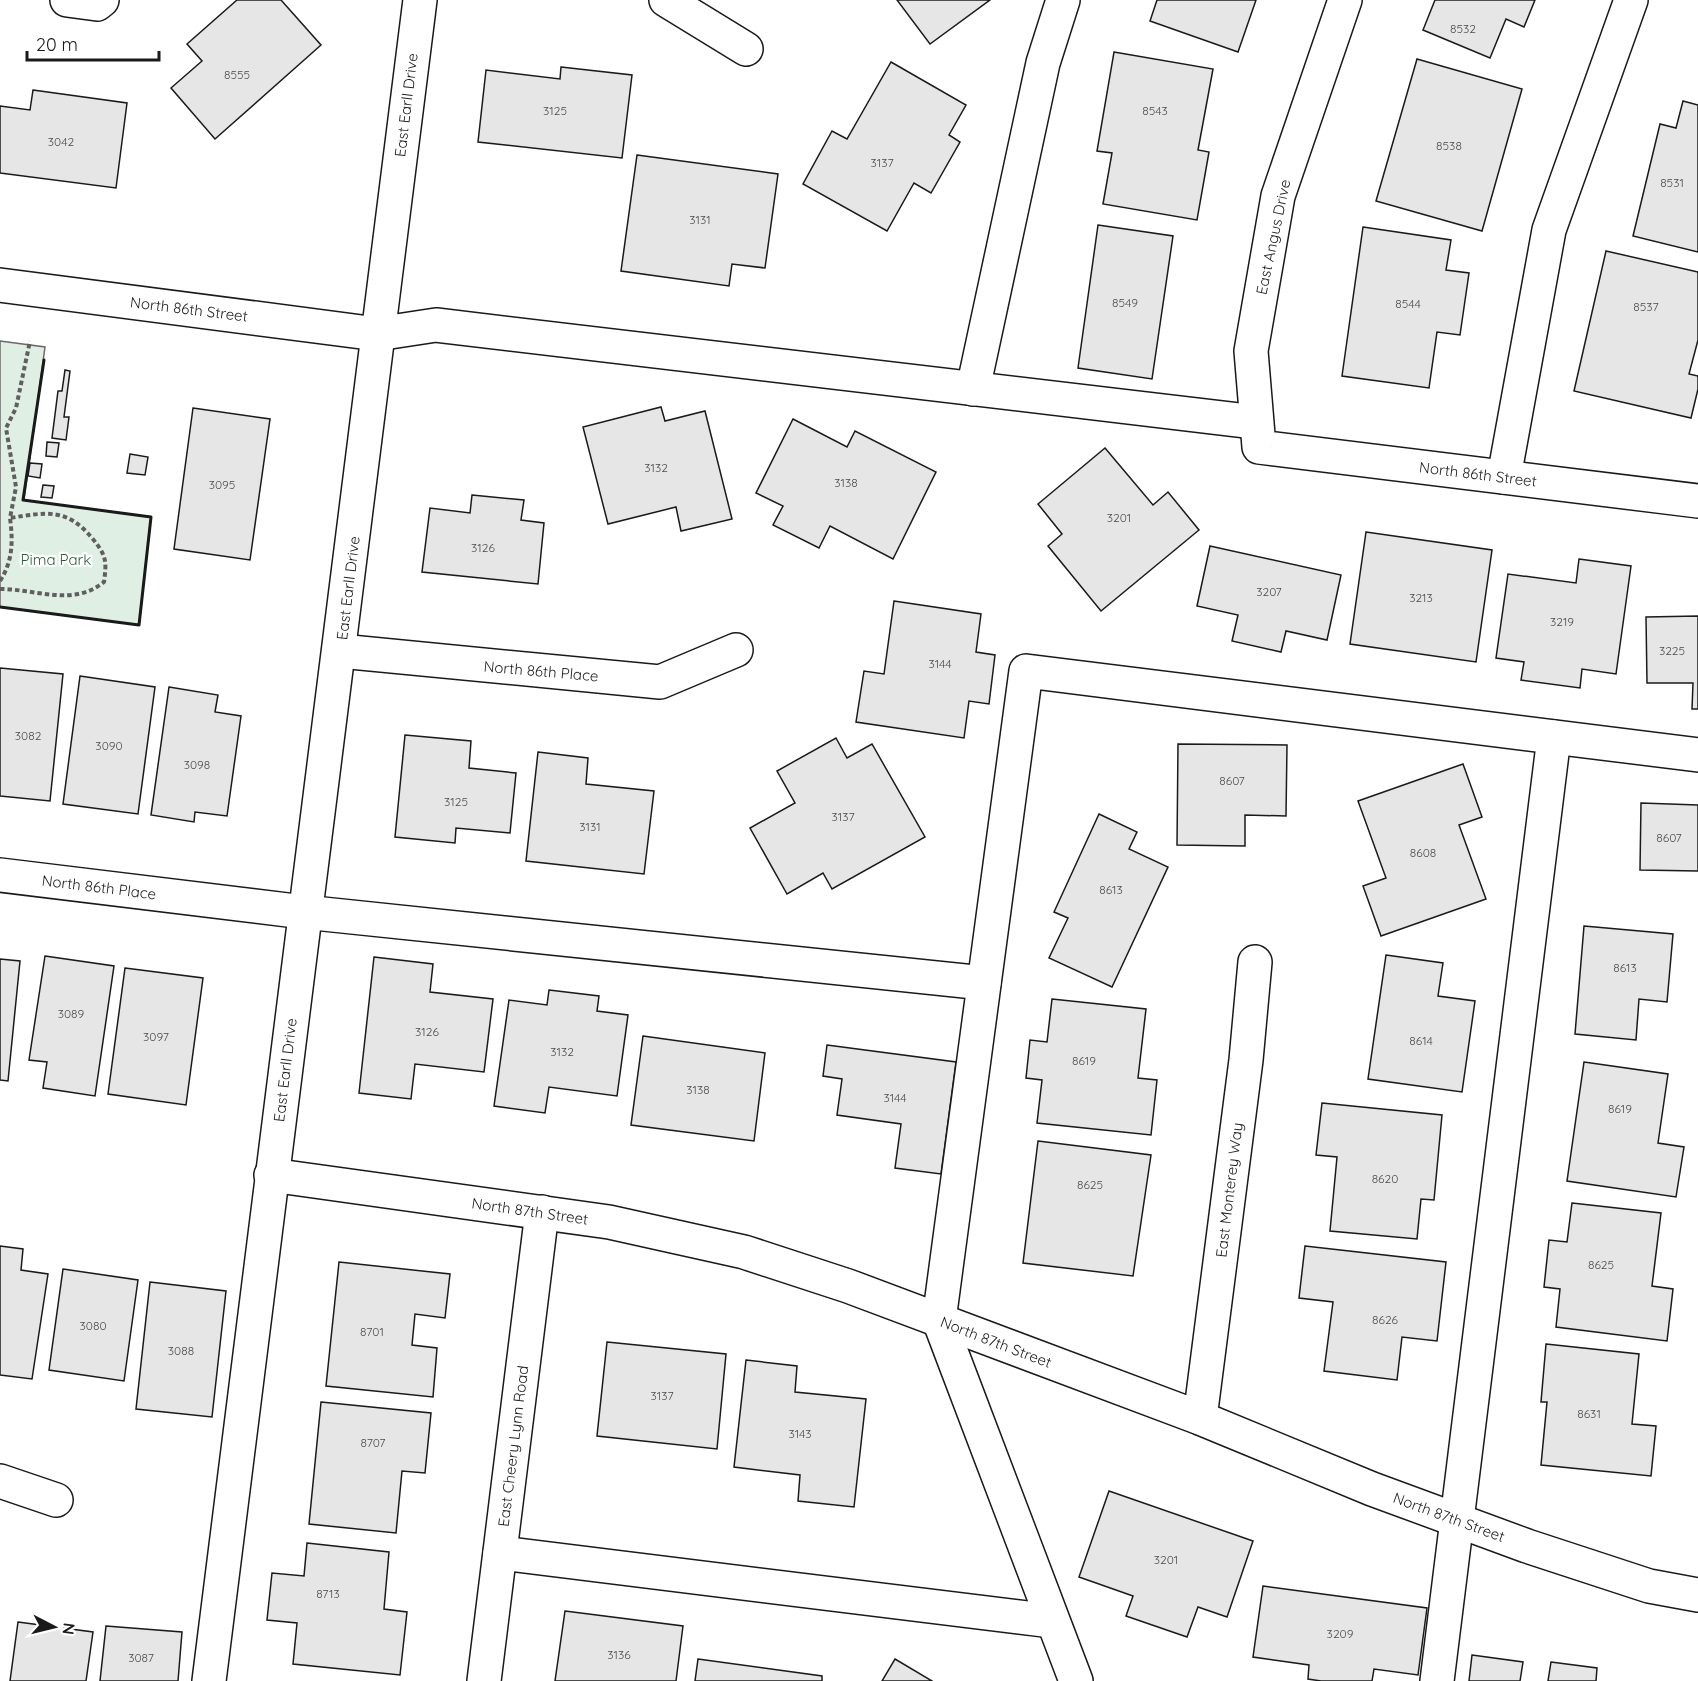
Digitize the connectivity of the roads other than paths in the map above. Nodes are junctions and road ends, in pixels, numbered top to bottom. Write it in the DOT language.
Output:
graph roads {
  1 [pos="67,0"];
  2 [pos="102,0"];
  3 [pos="420,0"];
  4 [pos="666,0"];
  5 [pos="1062,0"];
  6 [pos="1345,0"];
  7 [pos="1631,0"];
  8 [pos="746,49"];
  9 [pos="0,285"];
  10 [pos="377,334"];
  11 [pos="973,389"];
  12 [pos="1257,435"];
  13 [pos="1504,477"];
  14 [pos="1698,501"];
  15 [pos="736,650"];
  16 [pos="340,651"];
  17 [pos="1554,737"];
  18 [pos="1698,755"];
  19 [pos="0,875"];
  20 [pos="304,912"];
  21 [pos="1255,962"];
  22 [pos="984,983"];
  23 [pos="272,1175"];
  24 [pos="542,1212"];
  25 [pos="939,1320"];
  26 [pos="1200,1418"];
  27 [pos="0,1482"];
  28 [pos="56,1500"];
  29 [pos="1458,1521"];
  30 [pos="500,1554"];
  31 [pos="1698,1594"];
  32 [pos="1052,1621"];
  33 [pos="209,1681"];
  34 [pos="484,1681"];
  35 [pos="1076,1681"];
  36 [pos="1437,1681"];
  1 -- 2 [label="street"];
  3 -- 10 [label="street, East Earll Drive"];
  4 -- 8 [label="street"];
  5 -- 11 [label="street"];
  6 -- 12 [label="street, East Angus Drive"];
  7 -- 13 [label="street"];
  9 -- 10 [label="street, North 86th Street"];
  10 -- 11 [label="street, North 86th Street"];
  10 -- 16 [label="street, East Earll Drive"];
  11 -- 12 [label="street, North 86th Street"];
  12 -- 13 [label="street, North 86th Street"];
  13 -- 14 [label="street, North 86th Street"];
  15 -- 16 [label="street, North 86th Place"];
  16 -- 20 [label="street, East Earll Drive"];
  17 -- 18 [label="street"];
  17 -- 22 [label="street"];
  17 -- 29 [label="street"];
  19 -- 20 [label="street, North 86th Place"];
  20 -- 22 [label="street, North 86th Place"];
  20 -- 23 [label="street, East Earll Drive"];
  21 -- 26 [label="street, East Monterey Way"];
  22 -- 25 [label="street"];
  23 -- 24 [label="street, North 87th Street"];
  23 -- 33 [label="street, East Earll Drive"];
  24 -- 25 [label="street, North 87th Street"];
  24 -- 30 [label="street, East Cheery Lynn Road"];
  25 -- 26 [label="street, North 87th Street"];
  25 -- 32 [label="street"];
  26 -- 29 [label="street, North 87th Street"];
  27 -- 28 [label="street"];
  29 -- 31 [label="street, North 87th Street"];
  29 -- 36 [label="street"];
  30 -- 32 [label="street"];
  30 -- 34 [label="street, East Cheery Lynn Road"];
  32 -- 35 [label="street"];
}
